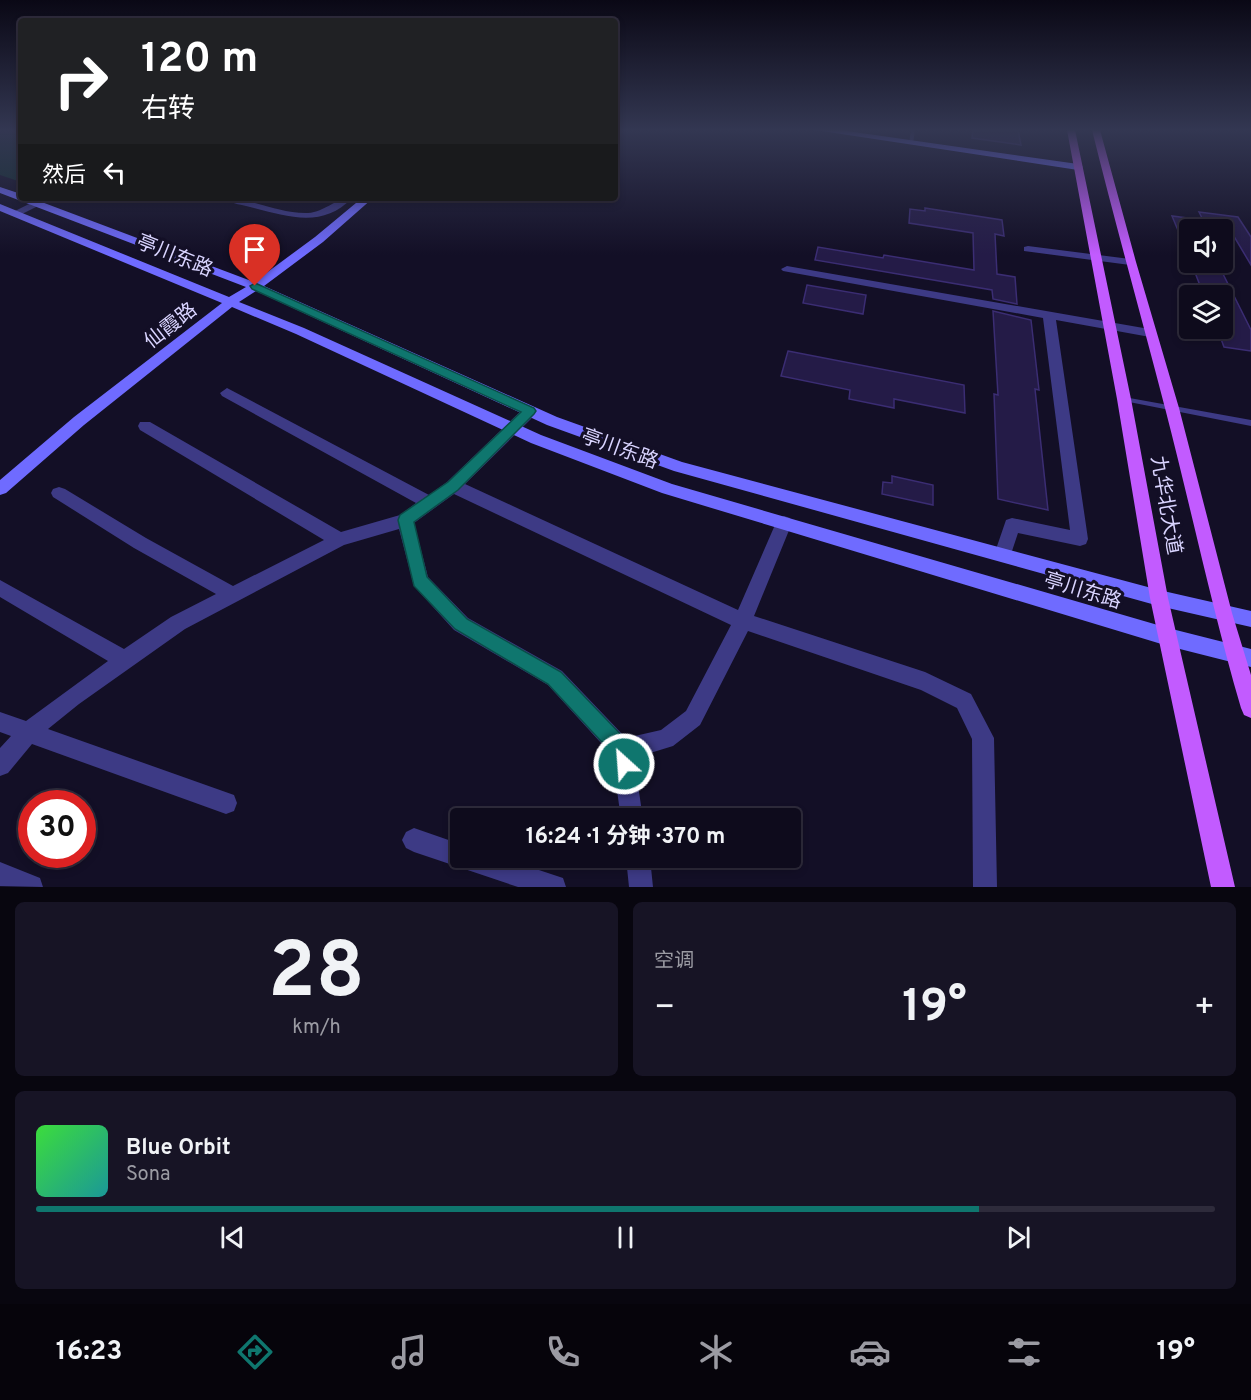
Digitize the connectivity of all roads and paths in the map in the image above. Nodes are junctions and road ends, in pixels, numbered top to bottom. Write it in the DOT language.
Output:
graph roads {
  1 [pos="1079,171"];
  2 [pos="1107,171"];
  3 [pos="0,190"];
  4 [pos="18,197"];
  5 [pos="43,201"];
  6 [pos="239,201"];
  7 [pos="343,201"];
  8 [pos="365,201"];
  9 [pos="0,207"];
  10 [pos="16,213"];
  11 [pos="1028,249"];
  12 [pos="1096,258"];
  13 [pos="1130,262"];
  14 [pos="787,269"];
  15 [pos="255,286"];
  16 [pos="232,301"];
  17 [pos="1049,315"];
  18 [pos="1110,326"];
  19 [pos="1150,333"];
  20 [pos="227,393"];
  21 [pos="1124,399"];
  22 [pos="1172,408"];
  23 [pos="530,411"];
  24 [pos="1251,423"];
  25 [pos="145,426"];
  26 [pos="512,429"];
  27 [pos="453,486"];
  28 [pos="0,489"];
  29 [pos="59,493"];
  30 [pos="429,503"];
  31 [pos="405,520"];
  32 [pos="784,523"];
  33 [pos="339,540"];
  34 [pos="1003,555"];
  35 [pos="0,588"];
  36 [pos="232,594"];
  37 [pos="1159,598"];
  38 [pos="1223,613"];
  39 [pos="1251,620"];
  40 [pos="743,621"];
  41 [pos="1168,637"];
  42 [pos="1244,656"];
  43 [pos="124,660"];
  44 [pos="1251,708"];
  45 [pos="0,722"];
  46 [pos="28,732"];
  47 [pos="622,750"];
  48 [pos="0,765"];
  49 [pos="226,803"];
  50 [pos="630,808"];
  51 [pos="414,840"];
  52 [pos="450,853"];
  53 [pos="497,868"];
  54 [pos="639,868"];
  55 [pos="0,874"];
  56 [pos="31,887"];
  57 [pos="554,887"];
  58 [pos="641,887"];
  59 [pos="985,887"];
  60 [pos="1223,887"];
  1 -- 12 [label="main road, 九华北大道"];
  2 -- 13 [label="main road, 九华北大道"];
  3 -- 4 [label="main road, 亭川东路"];
  5 -- 10 [label="street"];
  5 -- 15 [label="main road, 亭川东路"];
  6 -- 7 [label="street"];
  8 -- 15 [label="main road, 仙霞路"];
  9 -- 10 [label="main road, 亭川东路"];
  10 -- 16 [label="main road, 亭川东路"];
  11 -- 12 [label="street"];
  12 -- 13 [label="street"];
  12 -- 18 [label="main road, 九华北大道"];
  13 -- 19 [label="main road, 九华北大道"];
  14 -- 17 [label="street"];
  15 -- 16 [label="main road, 仙霞路"];
  15 -- 23 [label="main road, 亭川东路"];
  16 -- 26 [label="main road, 亭川东路"];
  16 -- 28 [label="main road, 仙霞路"];
  17 -- 18 [label="street"];
  17 -- 34 [label="street"];
  18 -- 19 [label="street"];
  18 -- 21 [label="main road, 九华北大道"];
  19 -- 22 [label="main road, 九华北大道"];
  20 -- 30 [label="street"];
  21 -- 22 [label="lane"];
  21 -- 37 [label="main road, 九华北大道"];
  22 -- 24 [label="lane"];
  22 -- 38 [label="main road, 九华北大道"];
  23 -- 26 [label="street"];
  23 -- 34 [label="main road, 亭川东路"];
  25 -- 33 [label="street"];
  26 -- 27 [label="street"];
  26 -- 32 [label="main road, 亭川东路"];
  27 -- 30 [label="street"];
  27 -- 40 [label="street"];
  29 -- 36 [label="street"];
  30 -- 31 [label="street"];
  31 -- 33 [label="street"];
  31 -- 47 [label="street"];
  32 -- 40 [label="street"];
  32 -- 41 [label="main road, 亭川东路"];
  33 -- 36 [label="street"];
  34 -- 37 [label="main road, 亭川东路"];
  35 -- 43 [label="street"];
  36 -- 43 [label="street"];
  37 -- 38 [label="main road, 亭川东路"];
  37 -- 41 [label="main road, 九华北大道"];
  38 -- 39 [label="main road, 亭川东路"];
  38 -- 42 [label="main road, 九华北大道"];
  40 -- 47 [label="street"];
  40 -- 59 [label="street"];
  41 -- 42 [label="main road, 亭川东路"];
  41 -- 60 [label="main road, 九华北大道"];
  42 -- 44 [label="main road, 九华北大道"];
  43 -- 46 [label="street"];
  45 -- 46 [label="street"];
  46 -- 48 [label="street"];
  46 -- 49 [label="street"];
  47 -- 50 [label="street"];
  51 -- 52 [label="street"];
  53 -- 57 [label="street"];
  54 -- 58 [label="street"];
  55 -- 56 [label="street"];
}
